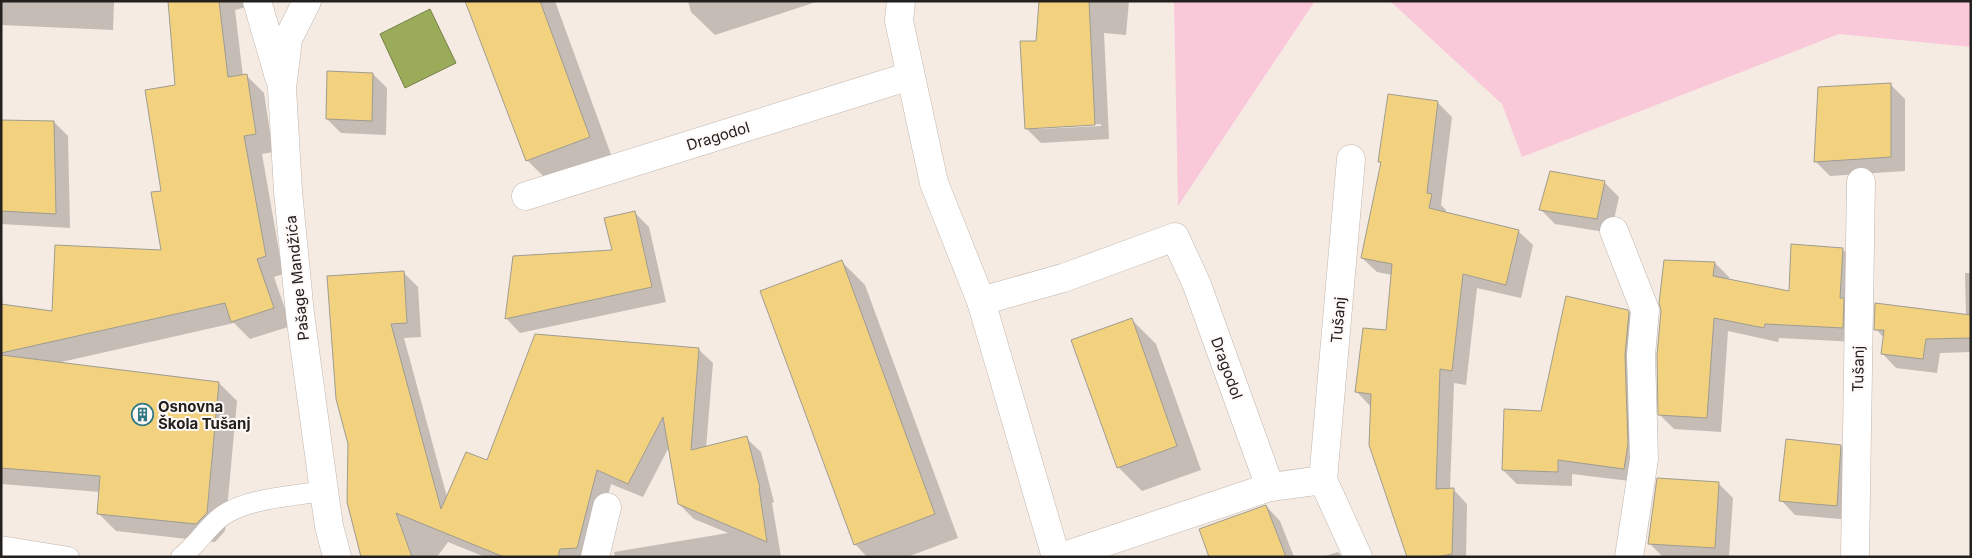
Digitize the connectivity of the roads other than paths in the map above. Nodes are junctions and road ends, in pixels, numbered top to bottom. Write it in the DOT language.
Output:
graph roads {
  1 [pos="257,1"];
  2 [pos="307,1"];
  3 [pos="901,1"];
  4 [pos="910,76"];
  5 [pos="282,88"];
  6 [pos="1352,159"];
  7 [pos="1861,182"];
  8 [pos="526,196"];
  9 [pos="1614,231"];
  10 [pos="981,301"];
  11 [pos="1324,480"];
  12 [pos="1270,487"];
  13 [pos="324,491"];
  14 [pos="607,507"];
  15 [pos="1,546"];
  16 [pos="68,557"];
  17 [pos="181,557"];
  18 [pos="337,557"];
  19 [pos="595,557"];
  20 [pos="1056,557"];
  21 [pos="1061,557"];
  22 [pos="1358,557"];
  23 [pos="1629,557"];
  24 [pos="1855,557"];
  1 -- 5 [label="street"];
  2 -- 5 [label="street, Pašage Mandžića"];
  3 -- 4 [label="street"];
  4 -- 8 [label="street, Dragodol"];
  4 -- 10 [label="street"];
  5 -- 13 [label="street, Pašage Mandžića"];
  6 -- 11 [label="street, Tušanj"];
  7 -- 24 [label="street, Tušanj"];
  9 -- 23 [label="street"];
  10 -- 12 [label="street, Dragodol"];
  10 -- 20 [label="street"];
  11 -- 12 [label="street"];
  11 -- 22 [label="street, Tušanj"];
  12 -- 21 [label="street"];
  13 -- 17 [label="lane"];
  13 -- 18 [label="street, Pašage Mandžića"];
  14 -- 19 [label="street"];
  15 -- 16 [label="lane"];
}
